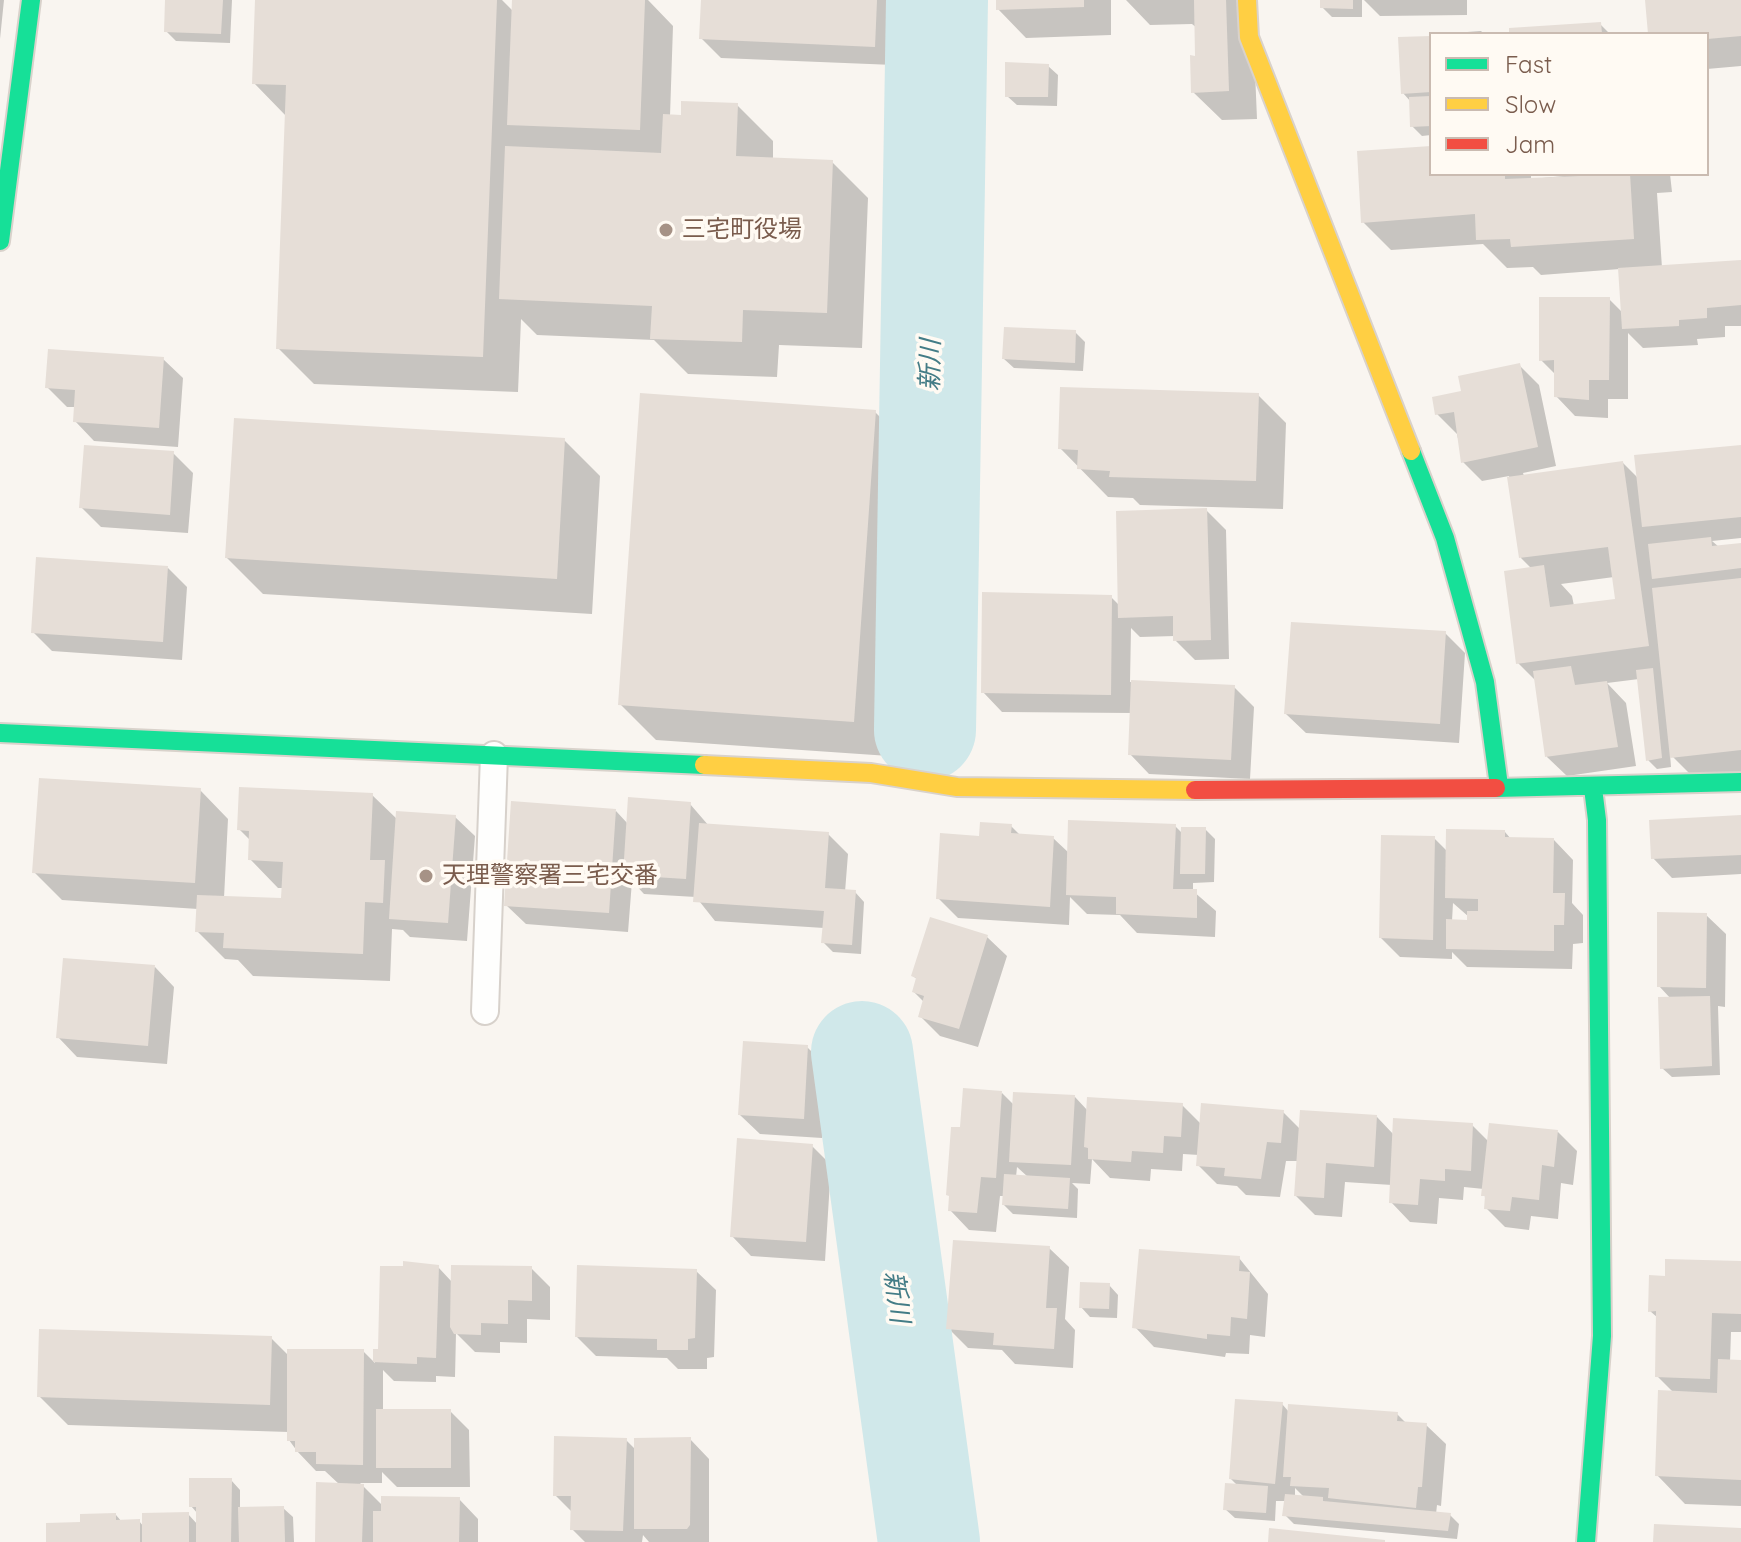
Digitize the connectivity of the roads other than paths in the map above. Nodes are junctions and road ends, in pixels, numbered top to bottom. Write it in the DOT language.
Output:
graph roads {
  1 [pos="31,0"];
  2 [pos="1247,0"];
  3 [pos="0,241"];
  4 [pos="0,733"];
  5 [pos="494,755"];
  6 [pos="1741,782"];
  7 [pos="1499,786"];
  8 [pos="1593,788"];
  9 [pos="485,1011"];
  10 [pos="1586,1542"];
  1 -- 3 [label="street"];
  2 -- 7 [label="street"];
  4 -- 5 [label="street"];
  5 -- 7 [label="street"];
  5 -- 9 [label="lane"];
  6 -- 8 [label="street"];
  7 -- 8 [label="street"];
  8 -- 10 [label="street"];
}
